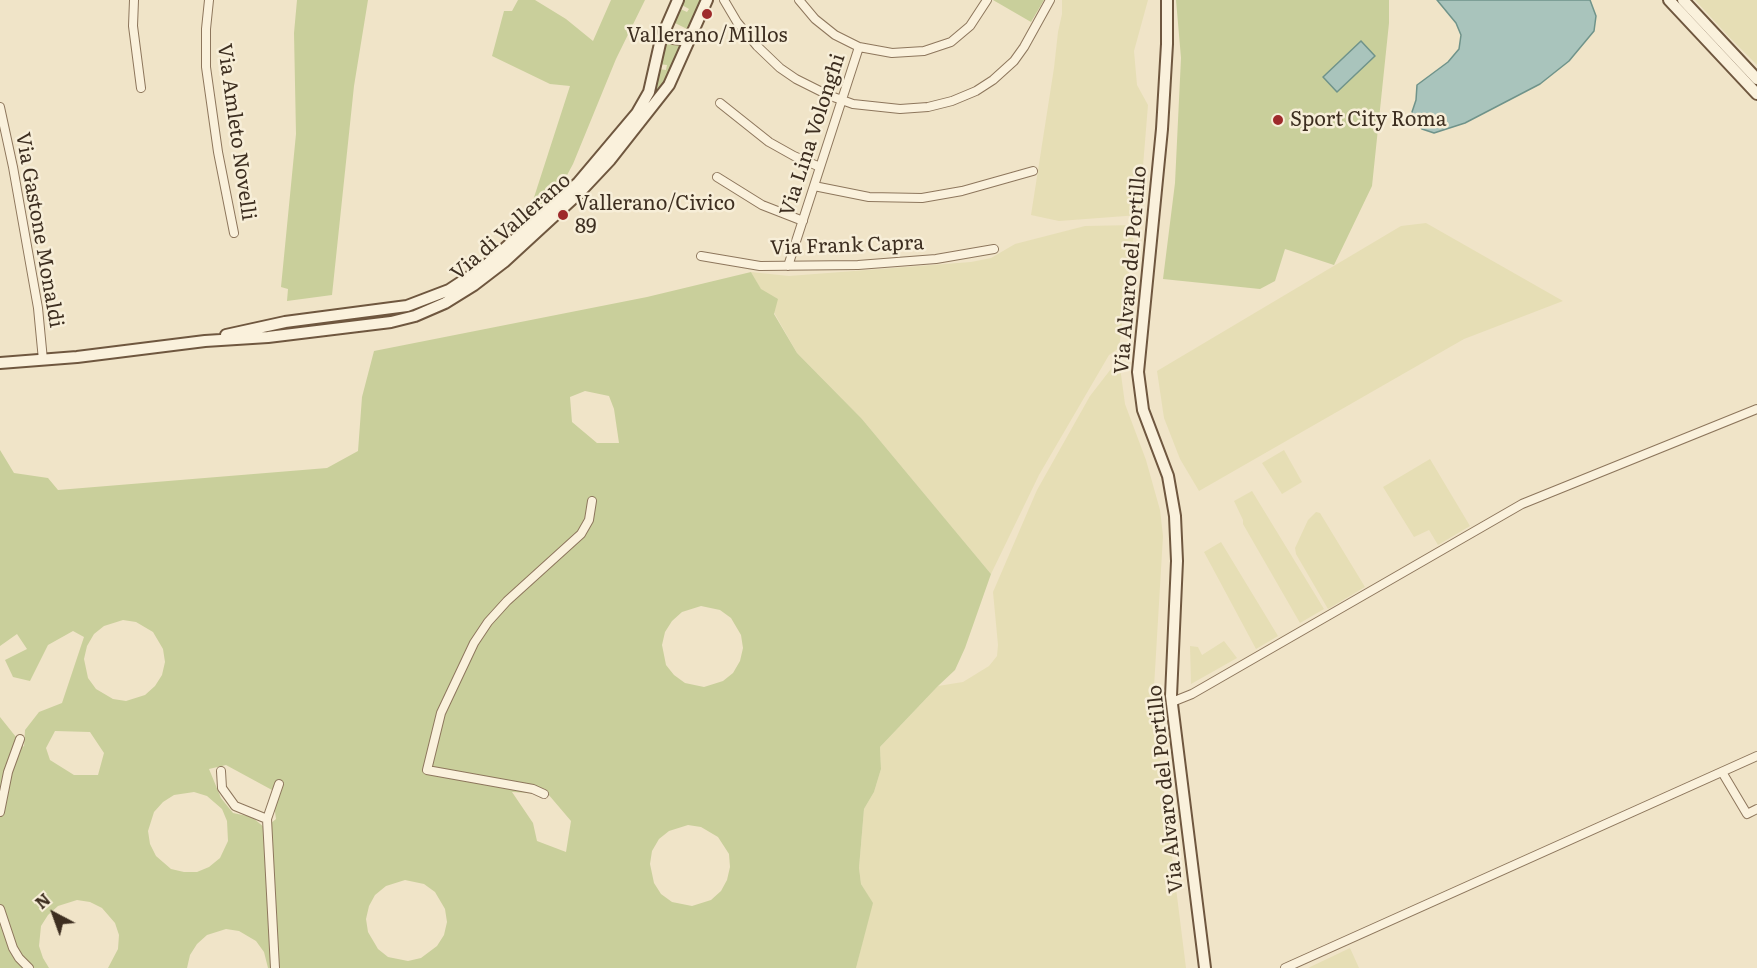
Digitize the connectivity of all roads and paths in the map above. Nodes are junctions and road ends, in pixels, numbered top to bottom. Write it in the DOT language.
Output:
graph roads {
  1 [pos="134,0"];
  2 [pos="209,0"];
  3 [pos="678,0"];
  4 [pos="707,0"];
  5 [pos="724,0"];
  6 [pos="800,0"];
  7 [pos="987,0"];
  8 [pos="1050,0"];
  9 [pos="1167,0"];
  10 [pos="1669,0"];
  11 [pos="1683,0"];
  12 [pos="665,27"];
  13 [pos="689,39"];
  14 [pos="859,47"];
  15 [pos="1757,79"];
  16 [pos="141,88"];
  17 [pos="1757,94"];
  18 [pos="842,101"];
  19 [pos="720,103"];
  20 [pos="0,107"];
  21 [pos="820,167"];
  22 [pos="1033,171"];
  23 [pos="717,177"];
  24 [pos="814,186"];
  25 [pos="803,220"];
  26 [pos="234,233"];
  27 [pos="994,249"];
  28 [pos="701,256"];
  29 [pos="788,266"];
  30 [pos="205,341"];
  31 [pos="43,360"];
  32 [pos="0,363"];
  33 [pos="1757,409"];
  34 [pos="592,501"];
  35 [pos="1172,702"];
  36 [pos="20,739"];
  37 [pos="1757,756"];
  38 [pos="221,771"];
  39 [pos="1722,772"];
  40 [pos="279,784"];
  41 [pos="544,794"];
  42 [pos="1757,809"];
  43 [pos="0,812"];
  44 [pos="267,819"];
  45 [pos="0,909"];
  46 [pos="29,968"];
  47 [pos="275,968"];
  48 [pos="1205,968"];
  49 [pos="1285,968"];
  1 -- 16 [label="street"];
  2 -- 26 [label="street, Via Amleto Novelli"];
  3 -- 12 [label="street, Via di Vallerano"];
  4 -- 13 [label="street, Via di Vallerano"];
  5 -- 18 [label="street"];
  6 -- 14 [label="street"];
  7 -- 14 [label="street"];
  8 -- 18 [label="street"];
  9 -- 35 [label="street, Via Alvaro del Portillo"];
  10 -- 17 [label="street"];
  11 -- 15 [label="street"];
  12 -- 13 [label="street"];
  12 -- 30 [label="street, Via di Vallerano"];
  13 -- 30 [label="street, Via di Vallerano"];
  14 -- 18 [label="street, Via Lina Volonghi"];
  18 -- 21 [label="street, Via Lina Volonghi"];
  19 -- 21 [label="street"];
  20 -- 31 [label="street, Via Gastone Monaldi"];
  21 -- 24 [label="street, Via Lina Volonghi"];
  22 -- 24 [label="street"];
  23 -- 25 [label="street"];
  24 -- 25 [label="street, Via Lina Volonghi"];
  25 -- 29 [label="street, Via Lina Volonghi"];
  27 -- 29 [label="street, Via Frank Capra"];
  28 -- 29 [label="street, Via Frank Capra"];
  30 -- 31 [label="street, Via di Vallerano"];
  31 -- 32 [label="street, Via di Vallerano"];
  33 -- 35 [label="street"];
  34 -- 41 [label="street"];
  35 -- 48 [label="street, Via Alvaro del Portillo"];
  36 -- 43 [label="street"];
  37 -- 39 [label="street"];
  38 -- 44 [label="street"];
  39 -- 42 [label="street"];
  39 -- 49 [label="street"];
  40 -- 44 [label="street"];
  44 -- 47 [label="street"];
  45 -- 46 [label="street"];
}
